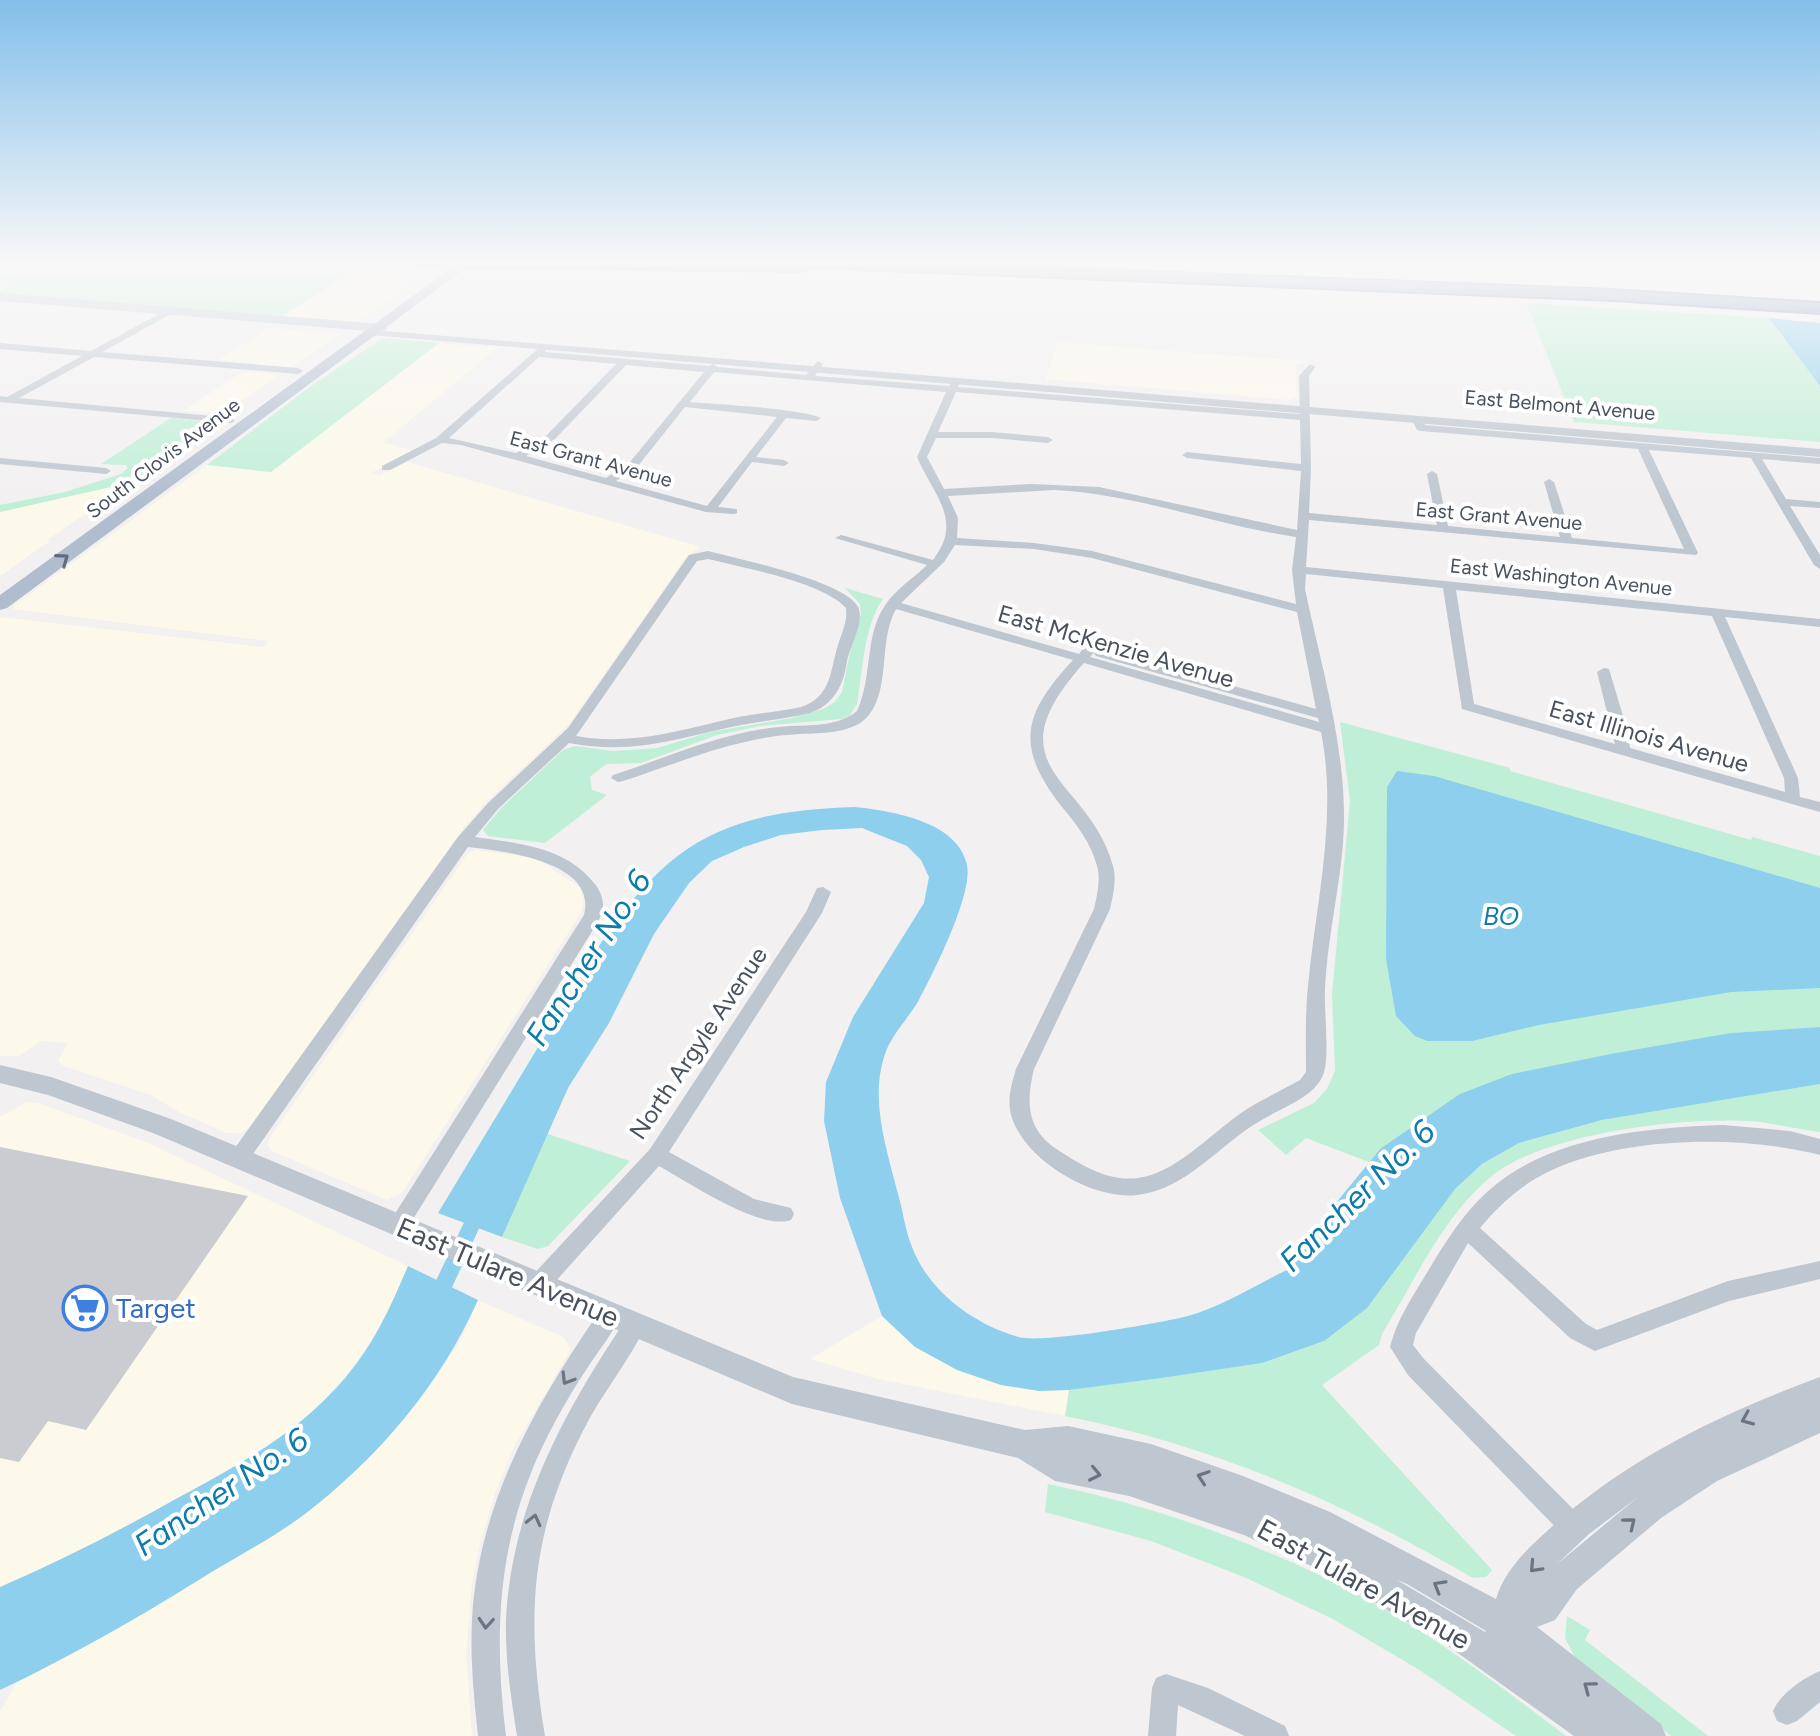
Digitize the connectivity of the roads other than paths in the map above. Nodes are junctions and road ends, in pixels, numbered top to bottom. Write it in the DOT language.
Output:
graph roads {
  1 [pos="113,343"];
  2 [pos="346,343"];
  3 [pos="351,343"];
  4 [pos="475,343"];
  5 [pos="510,343"];
  6 [pos="0,346"];
  7 [pos="541,351"];
  8 [pos="93,354"];
  9 [pos="625,360"];
  10 [pos="713,367"];
  11 [pos="1310,367"];
  12 [pos="298,371"];
  13 [pos="814,371"];
  14 [pos="955,385"];
  15 [pos="269,392"];
  16 [pos="3,401"];
  17 [pos="683,404"];
  18 [pos="1304,410"];
  19 [pos="262,413"];
  20 [pos="784,414"];
  21 [pos="816,418"];
  22 [pos="230,420"];
  23 [pos="1417,420"];
  24 [pos="1514,428"];
  25 [pos="1621,430"];
  26 [pos="931,435"];
  27 [pos="440,440"];
  28 [pos="1048,440"];
  29 [pos="221,442"];
  30 [pos="1642,446"];
  31 [pos="1820,447"];
  32 [pos="1820,453"];
  33 [pos="1187,455"];
  34 [pos="1754,455"];
  35 [pos="517,457"];
  36 [pos="749,459"];
  37 [pos="0,461"];
  38 [pos="1820,461"];
  39 [pos="784,463"];
  40 [pos="386,468"];
  41 [pos="1306,468"];
  42 [pos="106,471"];
  43 [pos="1432,474"];
  44 [pos="607,482"];
  45 [pos="1549,482"];
  46 [pos="940,493"];
  47 [pos="1782,502"];
  48 [pos="1820,505"];
  49 [pos="710,510"];
  50 [pos="733,511"];
  51 [pos="1302,516"];
  52 [pos="1443,529"];
  53 [pos="1301,534"];
  54 [pos="841,538"];
  55 [pos="950,541"];
  56 [pos="1567,541"];
  57 [pos="1818,559"];
  58 [pos="935,564"];
  59 [pos="1298,570"];
  60 [pos="0,583"];
  61 [pos="1449,585"];
  62 [pos="896,600"];
  63 [pos="0,604"];
  64 [pos="1302,609"];
  65 [pos="1717,613"];
  66 [pos="1820,623"];
  67 [pos="1085,654"];
  68 [pos="1604,672"];
  69 [pos="1325,722"];
  70 [pos="567,738"];
  71 [pos="1623,752"];
  72 [pos="618,778"];
  73 [pos="1793,799"];
  74 [pos="1820,807"];
  75 [pos="464,841"];
  76 [pos="823,892"];
  77 [pos="0,1074"];
  78 [pos="1820,1147"];
  79 [pos="657,1155"];
  80 [pos="239,1158"];
  81 [pos="784,1214"];
  82 [pos="398,1226"];
  83 [pos="1467,1229"];
  84 [pos="1820,1270"];
  85 [pos="538,1285"];
  86 [pos="623,1320"];
  87 [pos="1820,1391"];
  88 [pos="1820,1419"];
  89 [pos="1025,1445"];
  90 [pos="1574,1528"];
  91 [pos="1507,1624"];
  92 [pos="1491,1654"];
  93 [pos="1820,1685"];
  94 [pos="1787,1711"];
  95 [pos="492,1736"];
  96 [pos="531,1736"];
  97 [pos="1162,1736"];
  98 [pos="1275,1736"];
  99 [pos="1603,1736"];
  100 [pos="1649,1736"];
  1 -- 8 [label="street"];
  2 -- 12 [label="main road, South Clovis Avenue"];
  3 -- 19 [label="main road, South Clovis Avenue"];
  4 -- 7 [label="street, East Belmont Avenue"];
  5 -- 13 [label="street, East Belmont Avenue"];
  6 -- 8 [label="street"];
  7 -- 9 [label="street"];
  7 -- 13 [label="street, East Belmont Avenue"];
  7 -- 27 [label="street"];
  8 -- 12 [label="street"];
  8 -- 16 [label="street"];
  9 -- 10 [label="street"];
  9 -- 35 [label="street"];
  10 -- 13 [label="street"];
  10 -- 17 [label="street"];
  11 -- 18 [label="street"];
  12 -- 15 [label="main road, South Clovis Avenue"];
  12 -- 19 [label="main road"];
  13 -- 14 [label="street, East Belmont Avenue"];
  13 -- 18 [label="street, East Belmont Avenue"];
  14 -- 18 [label="street, East Belmont Avenue"];
  14 -- 26 [label="street"];
  15 -- 22 [label="main road, South Clovis Avenue"];
  15 -- 29 [label="main road"];
  16 -- 22 [label="street"];
  17 -- 20 [label="street"];
  17 -- 44 [label="street"];
  18 -- 23 [label="street, East Belmont Avenue"];
  18 -- 25 [label="street, East Belmont Avenue"];
  18 -- 41 [label="street"];
  19 -- 29 [label="main road, South Clovis Avenue"];
  20 -- 21 [label="street"];
  20 -- 36 [label="street"];
  22 -- 60 [label="main road, South Clovis Avenue"];
  23 -- 24 [label="street, East Belmont Avenue"];
  23 -- 30 [label="street, East Belmont Avenue"];
  24 -- 25 [label="street"];
  24 -- 32 [label="street, East Belmont Avenue"];
  25 -- 31 [label="street, East Belmont Avenue"];
  26 -- 28 [label="street"];
  26 -- 46 [label="street"];
  27 -- 35 [label="street, East Grant Avenue"];
  27 -- 40 [label="street"];
  63 -- 29 [label="main road, South Clovis Avenue, one-way"];
  30 -- 34 [label="street, East Belmont Avenue"];
  30 -- 56 [label="street, East Grant Avenue"];
  33 -- 41 [label="street"];
  34 -- 38 [label="street, East Belmont Avenue"];
  34 -- 47 [label="street"];
  35 -- 44 [label="street, East Grant Avenue"];
  36 -- 39 [label="street"];
  36 -- 49 [label="street"];
  37 -- 42 [label="street"];
  41 -- 51 [label="street"];
  43 -- 52 [label="street"];
  44 -- 49 [label="street, East Grant Avenue"];
  45 -- 56 [label="street"];
  46 -- 53 [label="street"];
  46 -- 55 [label="street"];
  47 -- 48 [label="street"];
  47 -- 57 [label="street"];
  49 -- 50 [label="street, East Grant Avenue"];
  51 -- 52 [label="street, East Grant Avenue"];
  51 -- 53 [label="street"];
  52 -- 56 [label="street, East Grant Avenue"];
  53 -- 59 [label="street"];
  54 -- 58 [label="street"];
  55 -- 58 [label="street"];
  55 -- 64 [label="street"];
  58 -- 62 [label="street"];
  59 -- 61 [label="street, East Washington Avenue"];
  59 -- 64 [label="street"];
  61 -- 65 [label="street, East Washington Avenue"];
  61 -- 71 [label="street, East Illinois Avenue"];
  62 -- 67 [label="street, East McKenzie Avenue"];
  62 -- 72 [label="street"];
  64 -- 69 [label="street"];
  65 -- 66 [label="street, East Washington Avenue"];
  65 -- 73 [label="street"];
  67 -- 69 [label="street, East McKenzie Avenue"];
  67 -- 69 [label="street"];
  68 -- 71 [label="street"];
  70 -- 70 [label="street"];
  70 -- 75 [label="street"];
  71 -- 73 [label="street, East Illinois Avenue"];
  73 -- 74 [label="street, East Illinois Avenue"];
  75 -- 80 [label="street"];
  75 -- 82 [label="street"];
  76 -- 79 [label="street, North Argyle Avenue"];
  77 -- 80 [label="street, East Tulare Avenue"];
  78 -- 83 [label="street"];
  79 -- 81 [label="street"];
  79 -- 85 [label="street, North Argyle Avenue"];
  80 -- 82 [label="street, East Tulare Avenue"];
  82 -- 85 [label="street, East Tulare Avenue"];
  83 -- 84 [label="street"];
  83 -- 90 [label="street"];
  85 -- 86 [label="street, East Tulare Avenue"];
  86 -- 89 [label="street, East Tulare Avenue"];
  86 -- 95 [label="street, one-way"];
  96 -- 86 [label="street, one-way"];
  87 -- 90 [label="street, East Tulare Avenue, one-way"];
  91 -- 88 [label="street, East Tulare Avenue, one-way"];
  91 -- 89 [label="street, East Tulare Avenue, one-way"];
  89 -- 92 [label="street, East Tulare Avenue, one-way"];
  90 -- 91 [label="street, East Tulare Avenue, one-way"];
  91 -- 92 [label="street, East Tulare Avenue"];
  100 -- 91 [label="street, one-way"];
  92 -- 99 [label="street"];
  93 -- 94 [label="street"];
  97 -- 98 [label="street"];
}
